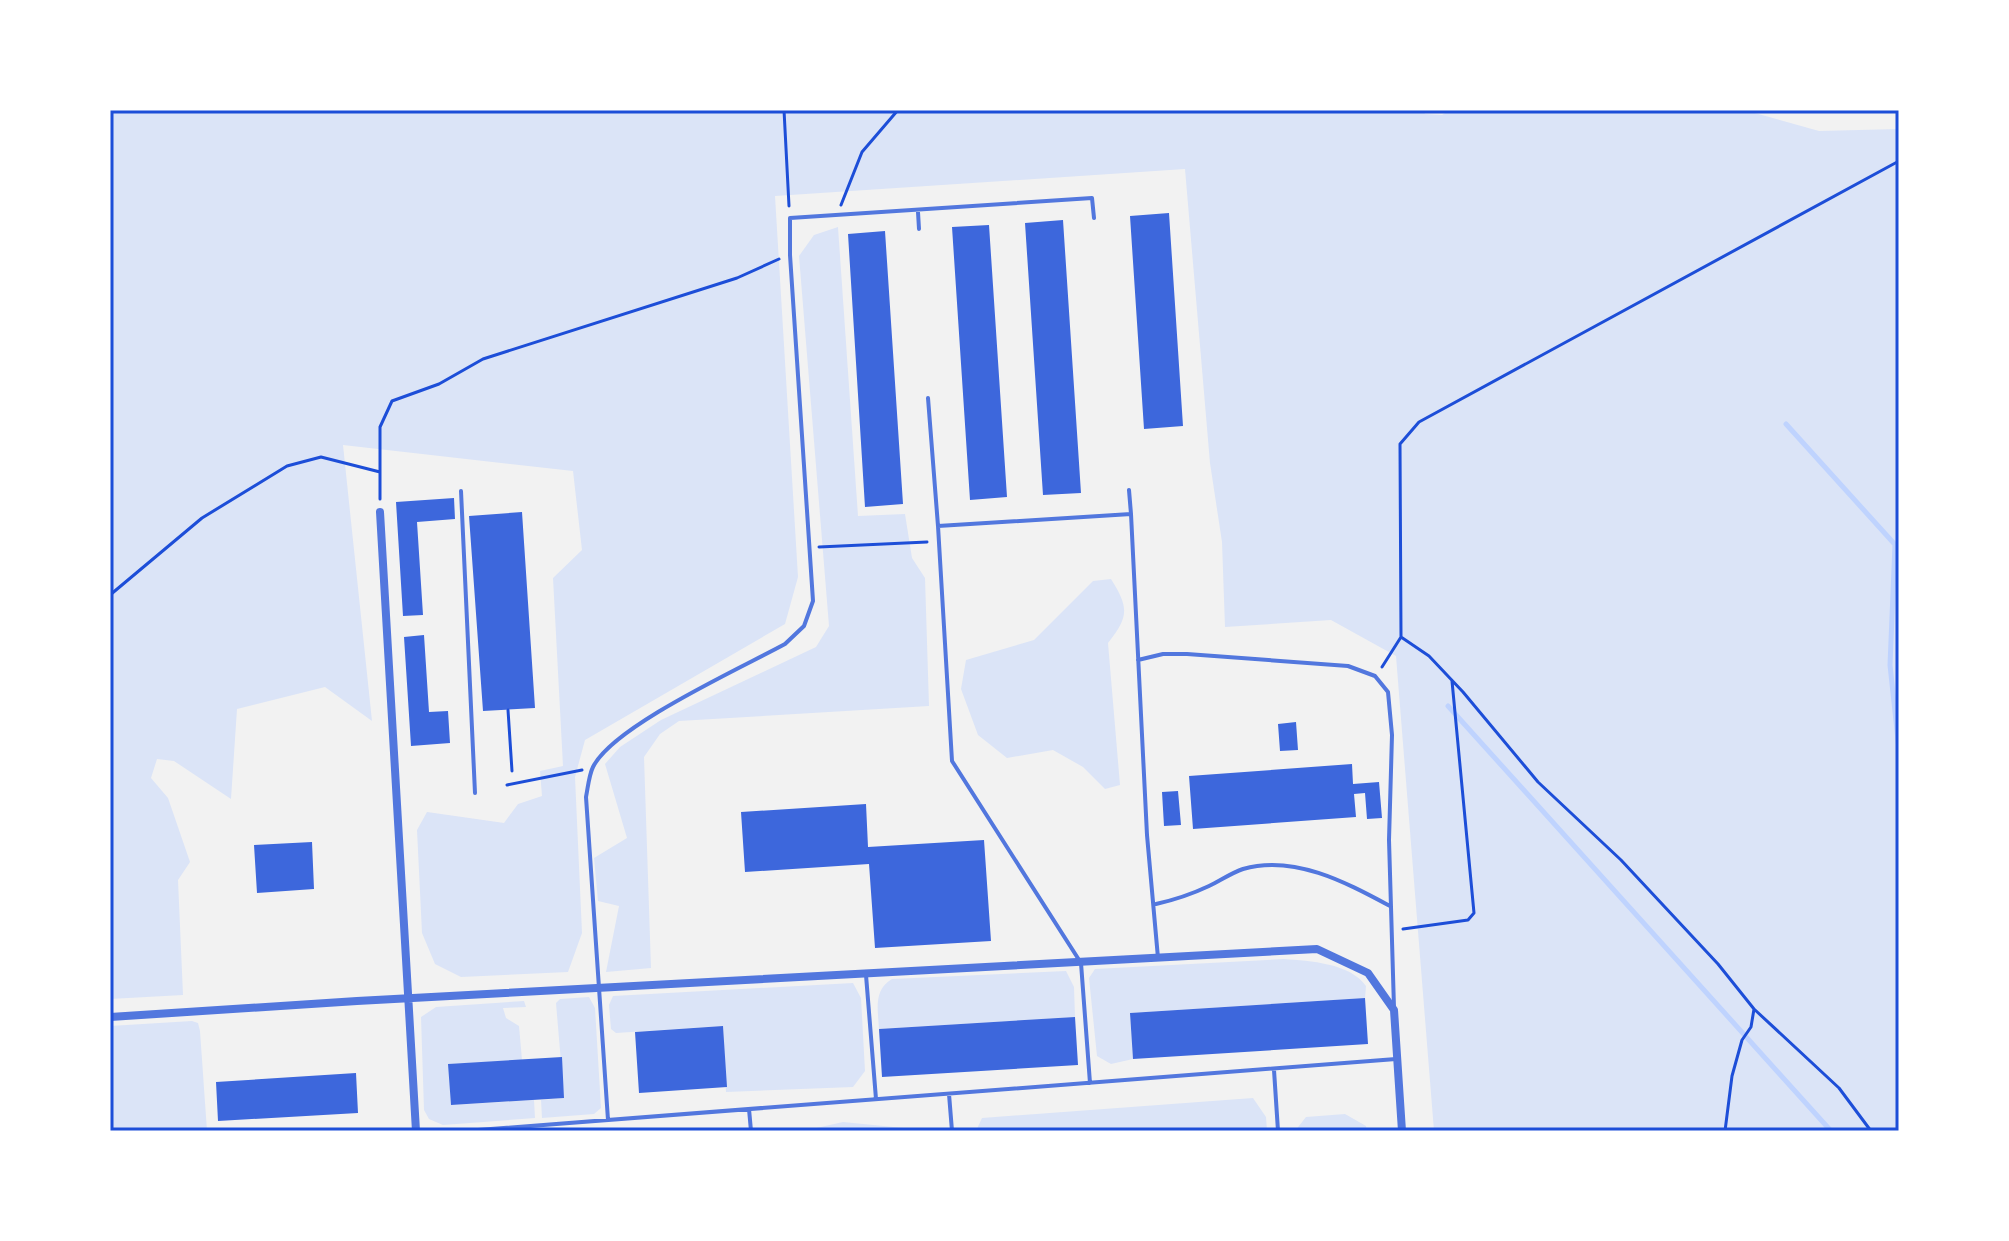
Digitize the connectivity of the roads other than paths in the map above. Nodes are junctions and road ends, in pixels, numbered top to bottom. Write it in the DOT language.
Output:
graph roads {
  1 [pos="918,211"];
  2 [pos="1094,218"];
  3 [pos="919,229"];
  4 [pos="928,398"];
  5 [pos="1129,490"];
  6 [pos="461,491"];
  7 [pos="380,512"];
  8 [pos="1131,514"];
  9 [pos="938,526"];
  10 [pos="1138,660"];
  11 [pos="475,793"];
  12 [pos="1155,904"];
  13 [pos="1390,906"];
  14 [pos="1158,958"];
  15 [pos="1081,963"];
  16 [pos="866,975"];
  17 [pos="598,989"];
  18 [pos="408,998"];
  19 [pos="1394,1010"];
  20 [pos="110,1017"];
  21 [pos="1398,1059"];
  22 [pos="1274,1069"];
  23 [pos="1090,1083"];
  24 [pos="949,1094"];
  25 [pos="876,1099"];
  26 [pos="749,1109"];
  27 [pos="608,1120"];
  28 [pos="557,1124"];
  29 [pos="416,1131"];
  30 [pos="465,1131"];
  31 [pos="558,1131"];
  32 [pos="751,1131"];
  33 [pos="952,1131"];
  34 [pos="1278,1131"];
  35 [pos="1402,1131"];
  1 -- 2 [label="lane"];
  1 -- 3 [label="lane"];
  1 -- 17 [label="lane"];
  4 -- 9 [label="lane"];
  5 -- 8 [label="lane"];
  6 -- 11 [label="lane"];
  7 -- 18 [label="street"];
  8 -- 9 [label="lane"];
  8 -- 10 [label="lane"];
  9 -- 15 [label="lane"];
  10 -- 12 [label="lane"];
  10 -- 13 [label="lane"];
  12 -- 13 [label="lane"];
  12 -- 14 [label="lane"];
  13 -- 19 [label="lane"];
  14 -- 15 [label="street"];
  14 -- 19 [label="street"];
  15 -- 16 [label="street"];
  15 -- 23 [label="lane"];
  16 -- 17 [label="street"];
  16 -- 25 [label="lane"];
  17 -- 18 [label="street"];
  17 -- 27 [label="lane"];
  18 -- 20 [label="street"];
  18 -- 29 [label="street"];
  19 -- 21 [label="street"];
  21 -- 22 [label="lane"];
  21 -- 35 [label="street"];
  22 -- 23 [label="lane"];
  22 -- 34 [label="lane"];
  23 -- 24 [label="lane"];
  24 -- 25 [label="lane"];
  24 -- 33 [label="lane"];
  25 -- 26 [label="lane"];
  26 -- 27 [label="lane"];
  26 -- 32 [label="lane"];
  27 -- 28 [label="lane"];
  28 -- 30 [label="lane"];
  28 -- 31 [label="lane"];
}
